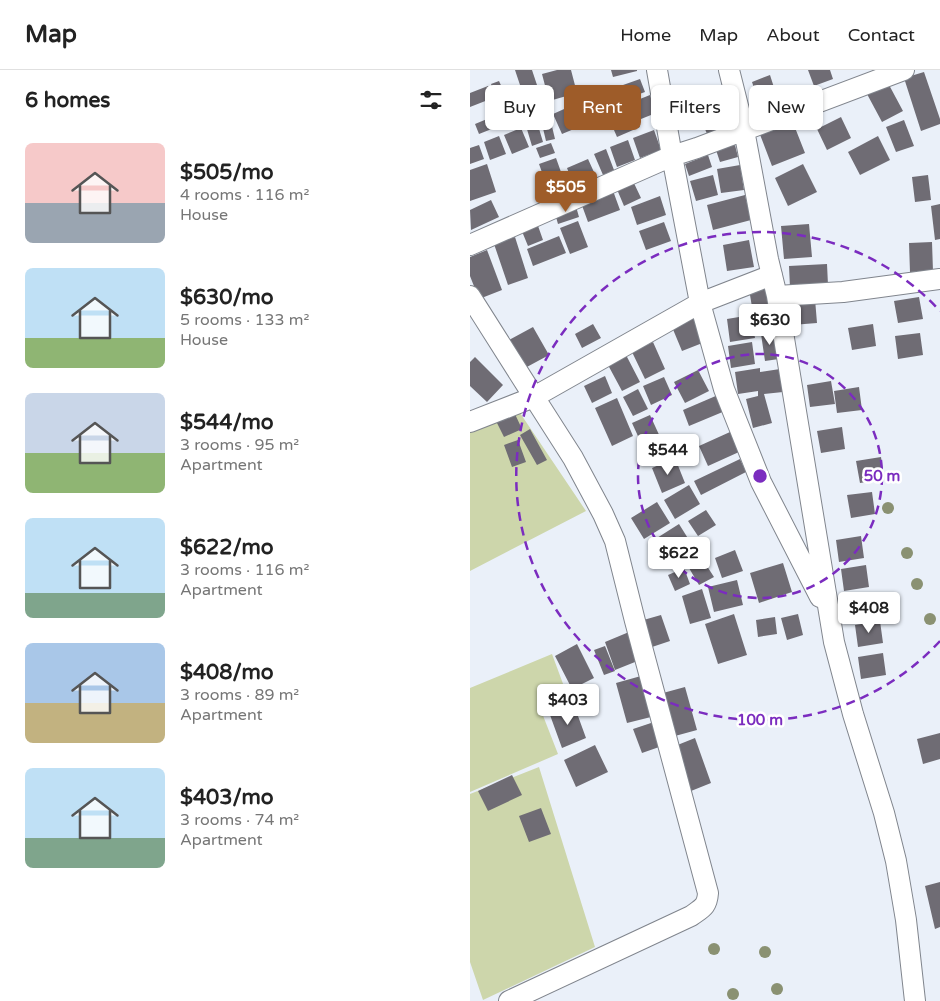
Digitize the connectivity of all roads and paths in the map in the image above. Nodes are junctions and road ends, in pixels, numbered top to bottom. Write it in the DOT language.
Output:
graph roads {
  1 [pos="657,70"];
  2 [pos="729,70"];
  3 [pos="902,70"];
  4 [pos="744,130"];
  5 [pos="672,156"];
  6 [pos="470,245"];
  7 [pos="772,275"];
  8 [pos="940,279"];
  9 [pos="470,296"];
  10 [pos="778,296"];
  11 [pos="700,303"];
  12 [pos="534,397"];
  13 [pos="470,422"];
  14 [pos="828,613"];
  15 [pos="509,1001"];
  16 [pos="915,1001"];
  1 -- 5 [label="street"];
  2 -- 4 [label="street"];
  3 -- 4 [label="street"];
  4 -- 5 [label="street"];
  4 -- 7 [label="street"];
  5 -- 6 [label="street"];
  5 -- 11 [label="street"];
  7 -- 10 [label="street"];
  7 -- 11 [label="street"];
  8 -- 10 [label="street"];
  9 -- 12 [label="street"];
  10 -- 14 [label="street"];
  11 -- 12 [label="street"];
  11 -- 14 [label="street"];
  12 -- 13 [label="street"];
  12 -- 15 [label="street"];
  14 -- 16 [label="street"];
}
